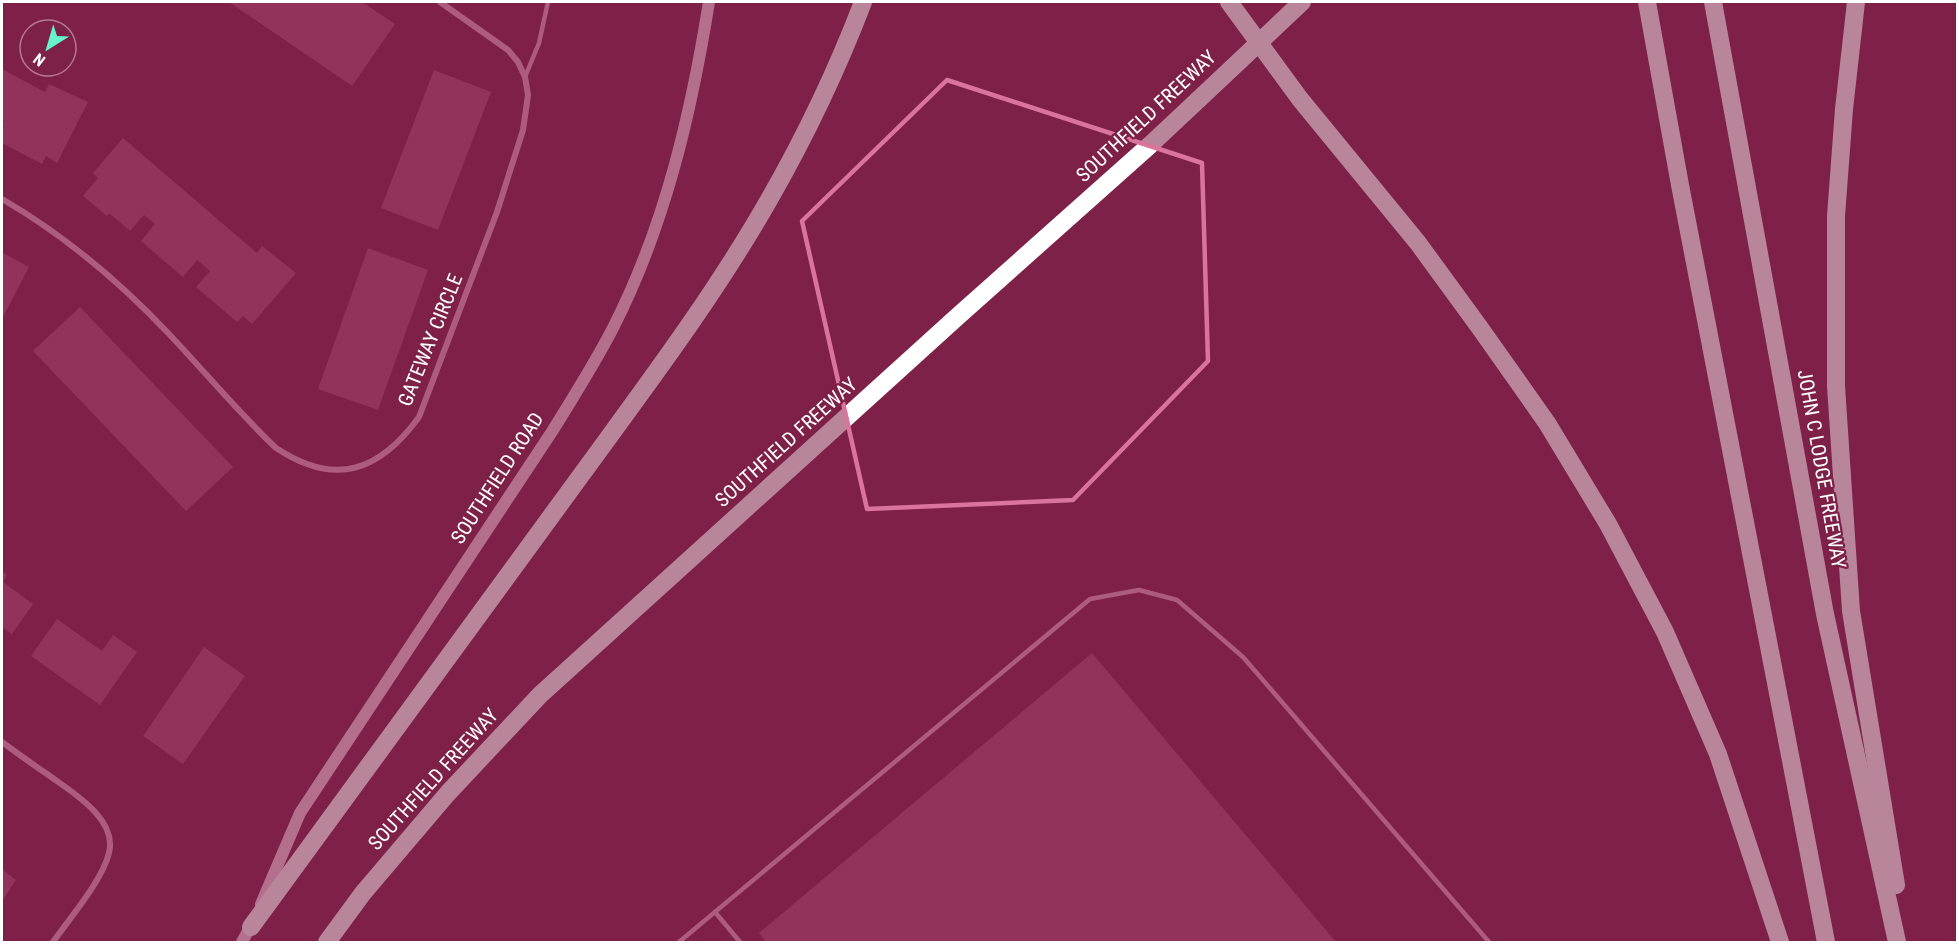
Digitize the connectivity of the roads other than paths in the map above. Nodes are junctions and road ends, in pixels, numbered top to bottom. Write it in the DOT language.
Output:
graph roads {
  1 [pos="440,2"];
  2 [pos="548,2"];
  3 [pos="709,2"];
  4 [pos="863,2"];
  5 [pos="1229,2"];
  6 [pos="1302,2"];
  7 [pos="1647,2"];
  8 [pos="1713,2"];
  9 [pos="1856,2"];
  10 [pos="525,77"];
  11 [pos="2,199"];
  12 [pos="2,742"];
  13 [pos="715,912"];
  14 [pos="247,934"];
  15 [pos="53,942"];
  16 [pos="327,942"];
  17 [pos="679,942"];
  18 [pos="740,942"];
  19 [pos="1489,942"];
  20 [pos="1780,942"];
  21 [pos="1826,942"];
  22 [pos="1897,942"];
  23 [pos="1906,942"];
  1 -- 10 [label="street, GATEWAY CIRCLE"];
  2 -- 10 [label="lane"];
  3 -- 14 [label="main road, SOUTHFIELD ROAD"];
  4 -- 14 [label="highway"];
  5 -- 20 [label="highway"];
  6 -- 16 [label="highway, SOUTHFIELD FREEWAY, bridge"];
  7 -- 21 [label="highway"];
  8 -- 22 [label="highway, JOHN C LODGE FREEWAY"];
  9 -- 23 [label="highway"];
  10 -- 11 [label="street, GATEWAY CIRCLE"];
  12 -- 15 [label="street"];
  13 -- 17 [label="lane"];
  13 -- 18 [label="lane"];
  13 -- 19 [label="lane"];
}
